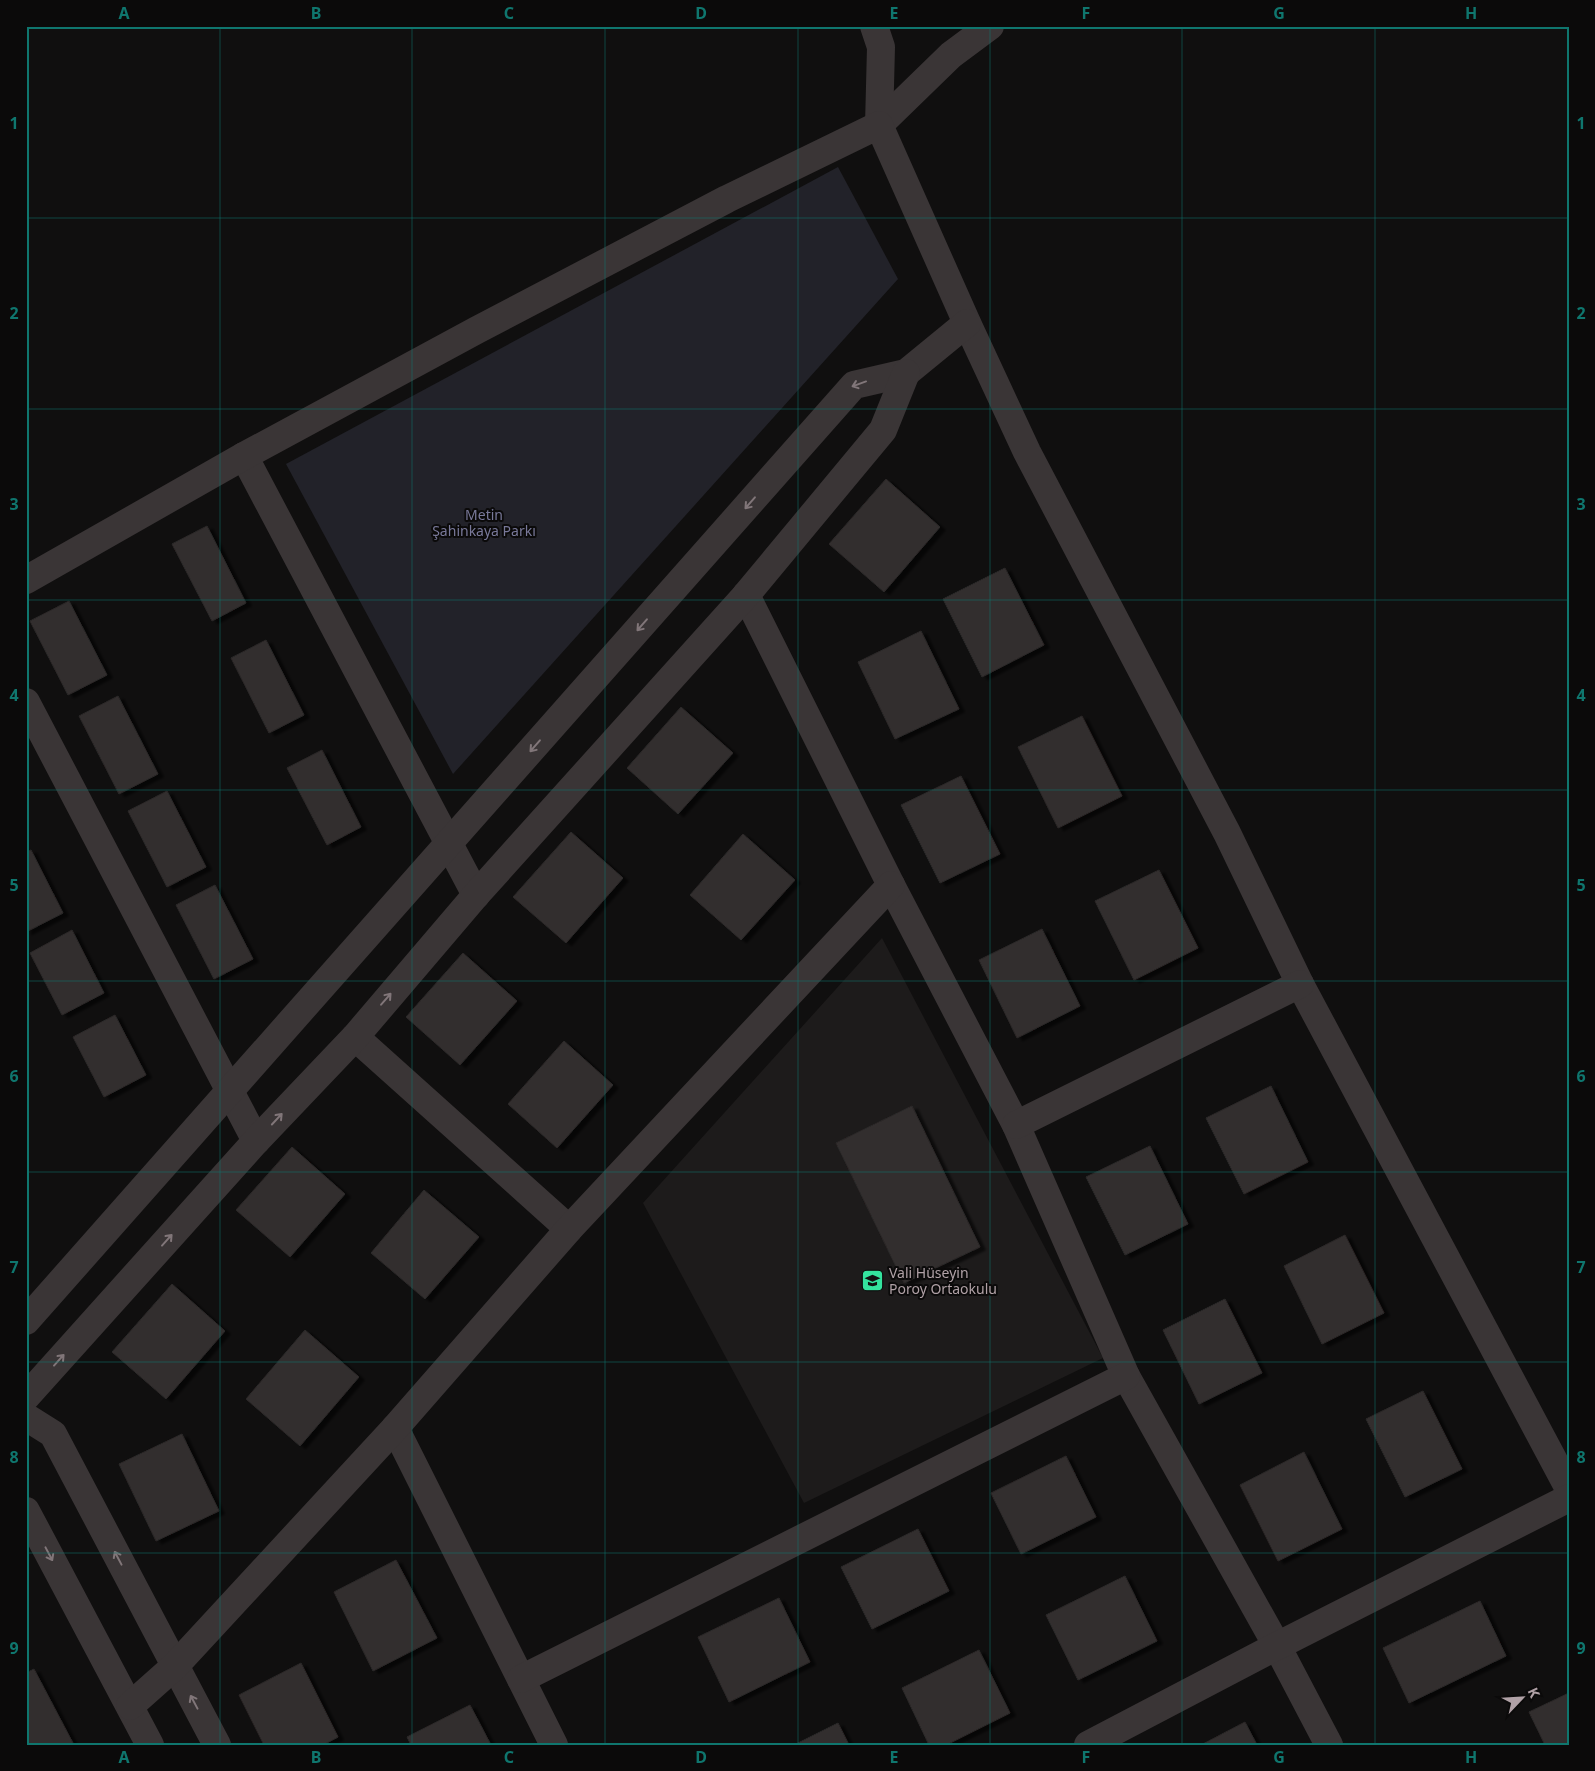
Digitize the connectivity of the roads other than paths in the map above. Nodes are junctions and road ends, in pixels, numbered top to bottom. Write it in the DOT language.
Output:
graph roads {
  1 [pos="874,26"];
  2 [pos="990,26"];
  3 [pos="879,125"];
  4 [pos="966,323"];
  5 [pos="906,373"];
  6 [pos="244,456"];
  7 [pos="26,580"];
  8 [pos="746,595"];
  9 [pos="26,702"];
  10 [pos="448,844"];
  11 [pos="891,885"];
  12 [pos="476,895"];
  13 [pos="1300,984"];
  14 [pos="355,1037"];
  15 [pos="229,1090"];
  16 [pos="1016,1125"];
  17 [pos="256,1141"];
  18 [pos="569,1229"];
  19 [pos="26,1321"];
  20 [pos="1126,1376"];
  21 [pos="26,1397"];
  22 [pos="26,1417"];
  23 [pos="395,1428"];
  24 [pos="1569,1489"];
  25 [pos="1569,1498"];
  26 [pos="26,1511"];
  27 [pos="1277,1646"];
  28 [pos="175,1666"];
  29 [pos="521,1679"];
  30 [pos="130,1706"];
  31 [pos="150,1745"];
  32 [pos="217,1745"];
  33 [pos="554,1745"];
  34 [pos="1088,1745"];
  35 [pos="1329,1745"];
  1 -- 3 [label="street"];
  2 -- 3 [label="street"];
  3 -- 4 [label="street"];
  3 -- 6 [label="street"];
  4 -- 5 [label="street"];
  4 -- 13 [label="street"];
  5 -- 8 [label="street"];
  5 -- 10 [label="street, one-way"];
  6 -- 7 [label="street"];
  6 -- 10 [label="street"];
  8 -- 11 [label="street"];
  8 -- 12 [label="street"];
  9 -- 15 [label="street"];
  10 -- 12 [label="street"];
  10 -- 15 [label="street"];
  11 -- 16 [label="street"];
  11 -- 18 [label="street"];
  14 -- 12 [label="street, one-way"];
  13 -- 16 [label="street"];
  13 -- 24 [label="street"];
  17 -- 14 [label="street, one-way"];
  14 -- 18 [label="street"];
  15 -- 17 [label="street"];
  15 -- 19 [label="street"];
  16 -- 20 [label="street"];
  21 -- 17 [label="street, one-way"];
  18 -- 23 [label="street"];
  20 -- 27 [label="street"];
  20 -- 29 [label="street"];
  28 -- 22 [label="street, one-way"];
  23 -- 28 [label="street"];
  23 -- 29 [label="street"];
  25 -- 27 [label="street"];
  26 -- 30 [label="street, one-way"];
  27 -- 34 [label="street"];
  27 -- 35 [label="street"];
  28 -- 30 [label="street"];
  32 -- 28 [label="street, one-way"];
  29 -- 33 [label="street"];
  30 -- 31 [label="street"];
}
